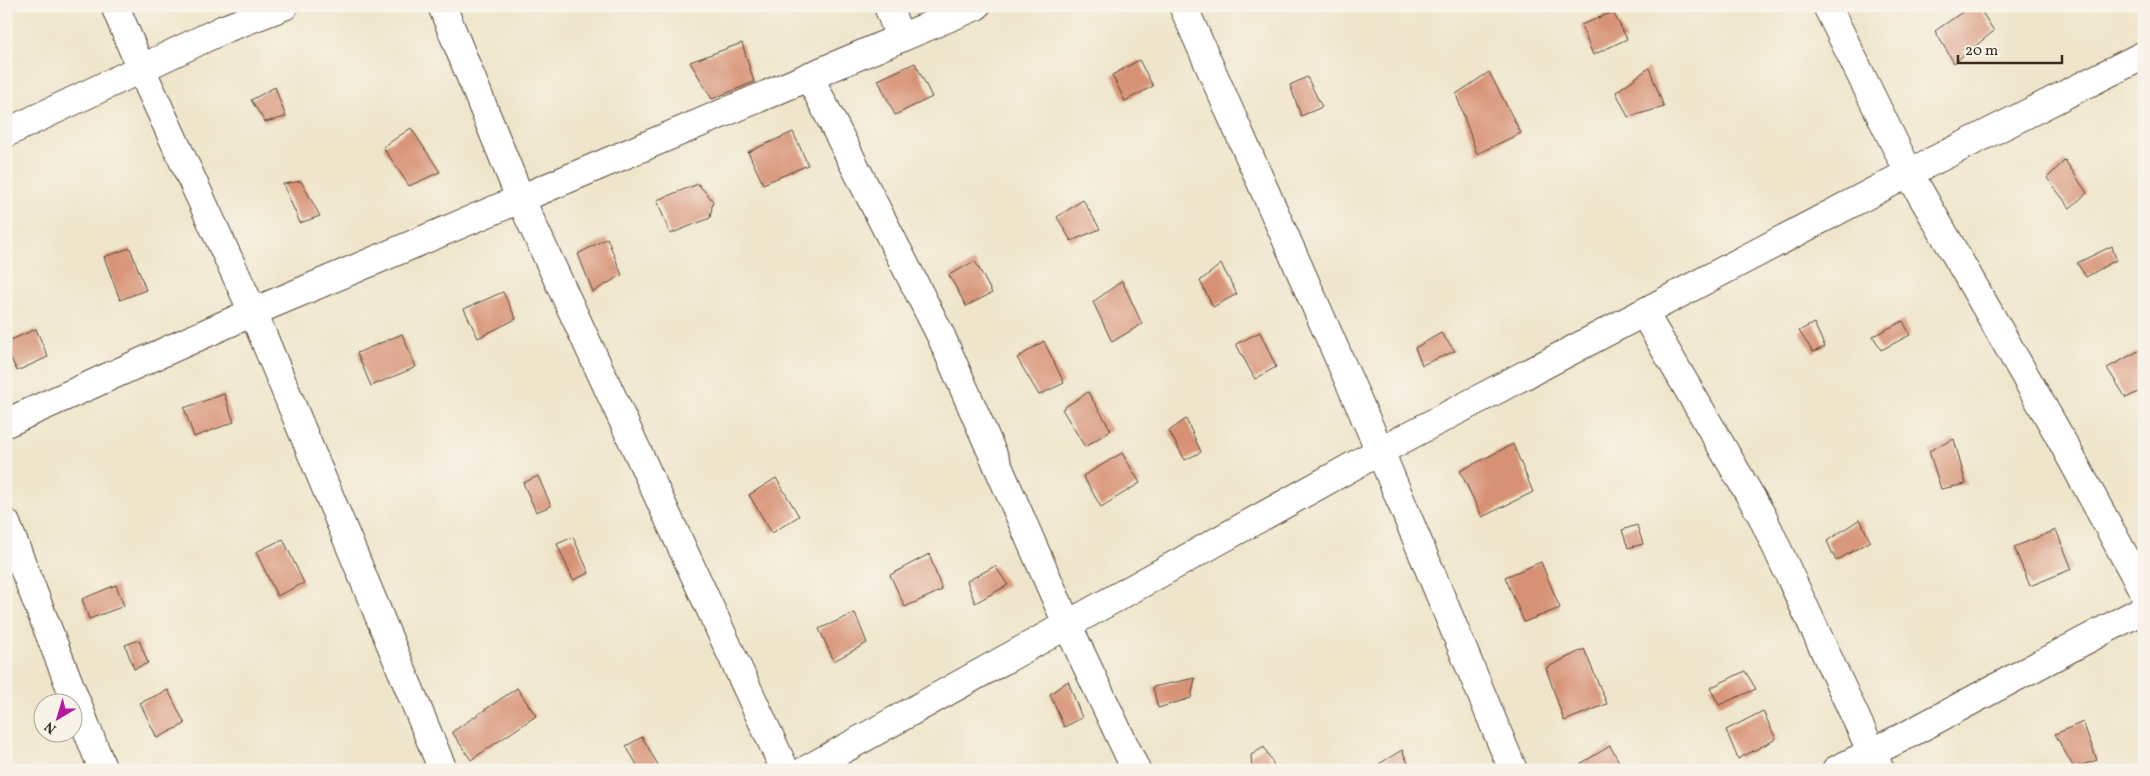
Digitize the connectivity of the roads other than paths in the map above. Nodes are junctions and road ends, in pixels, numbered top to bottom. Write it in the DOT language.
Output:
graph roads {
  1 [pos="115,6"];
  2 [pos="284,6"];
  3 [pos="442,6"];
  4 [pos="888,6"];
  5 [pos="976,6"];
  6 [pos="1183,6"];
  7 [pos="1828,6"];
  8 [pos="900,38"];
  9 [pos="2144,55"];
  10 [pos="141,68"];
  11 [pos="810,76"];
  12 [pos="6,133"];
  13 [pos="1909,173"];
  14 [pos="520,198"];
  15 [pos="253,312"];
  16 [pos="1644,313"];
  17 [pos="6,423"];
  18 [pos="1380,451"];
  19 [pos="6,523"];
  20 [pos="2144,592"];
  21 [pos="2144,609"];
  22 [pos="1067,624"];
  23 [pos="1876,761"];
  24 [pos="103,770"];
  25 [pos="442,770"];
  26 [pos="785,770"];
  27 [pos="806,770"];
  28 [pos="1136,770"];
  29 [pos="1512,770"];
  30 [pos="1836,770"];
  1 -- 10 [label="street"];
  2 -- 10 [label="street"];
  3 -- 14 [label="street"];
  4 -- 8 [label="street"];
  5 -- 8 [label="street"];
  6 -- 18 [label="street"];
  7 -- 13 [label="street"];
  8 -- 11 [label="street"];
  9 -- 13 [label="street"];
  10 -- 12 [label="street"];
  10 -- 15 [label="street"];
  11 -- 14 [label="street"];
  11 -- 22 [label="street"];
  13 -- 16 [label="street"];
  13 -- 20 [label="street"];
  14 -- 15 [label="street"];
  14 -- 26 [label="street"];
  15 -- 17 [label="street"];
  15 -- 25 [label="street"];
  16 -- 18 [label="street"];
  16 -- 23 [label="street"];
  18 -- 22 [label="street"];
  18 -- 29 [label="street"];
  19 -- 24 [label="street"];
  21 -- 23 [label="street"];
  22 -- 27 [label="street"];
  22 -- 28 [label="street"];
  23 -- 30 [label="street"];
}
